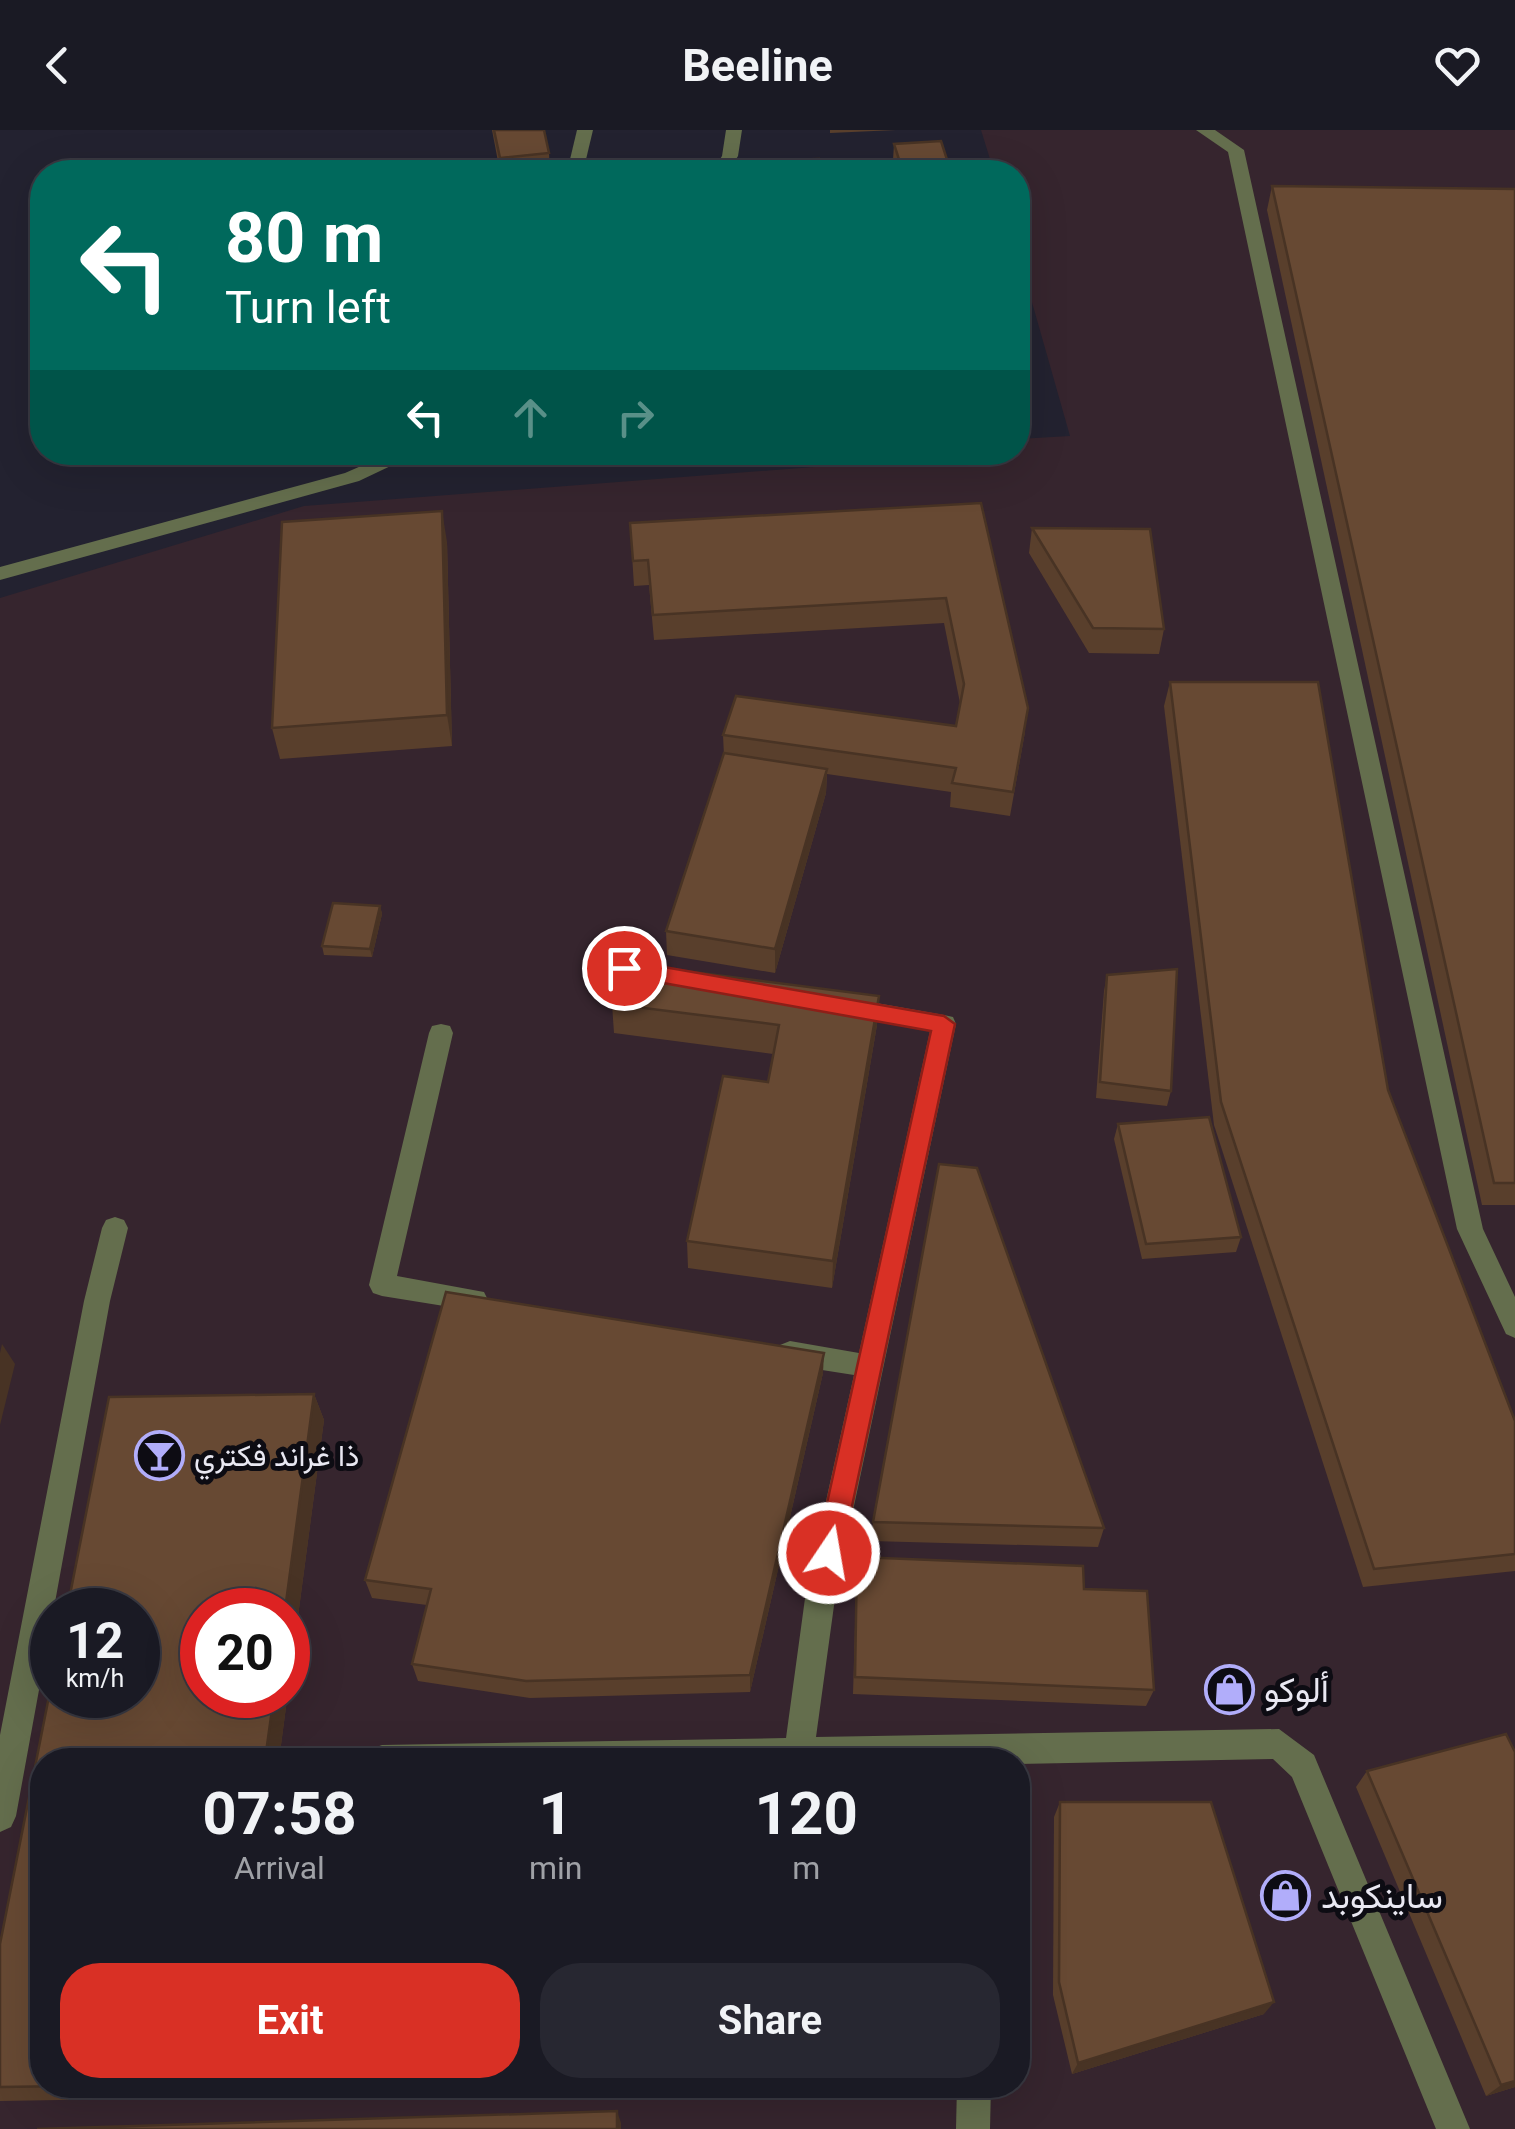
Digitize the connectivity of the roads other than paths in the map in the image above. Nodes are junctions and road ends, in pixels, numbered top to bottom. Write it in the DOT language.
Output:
graph roads {
  1 [pos="585,130"];
  2 [pos="734,130"];
  3 [pos="1204,130"];
  4 [pos="578,160"];
  5 [pos="728,160"];
  6 [pos="380,465"];
  7 [pos="0,574"];
  8 [pos="831,1004"];
  9 [pos="441,1033"];
  10 [pos="115,1228"];
  11 [pos="498,1304"];
  12 [pos="1515,1326"];
  13 [pos="772,1350"];
  14 [pos="869,1366"];
  15 [pos="800,1748"];
  16 [pos="1030,1752"];
  17 [pos="0,1816"];
  18 [pos="974,2098"];
  19 [pos="973,2129"];
  20 [pos="1454,2129"];
  1 -- 4 [label="street"];
  2 -- 5 [label="street"];
  3 -- 12 [label="street"];
  6 -- 7 [label="street"];
  8 -- 14 [label="street"];
  9 -- 11 [label="street"];
  10 -- 17 [label="street"];
  13 -- 14 [label="street"];
  14 -- 15 [label="street"];
  16 -- 20 [label="street"];
  18 -- 19 [label="street"];
}
